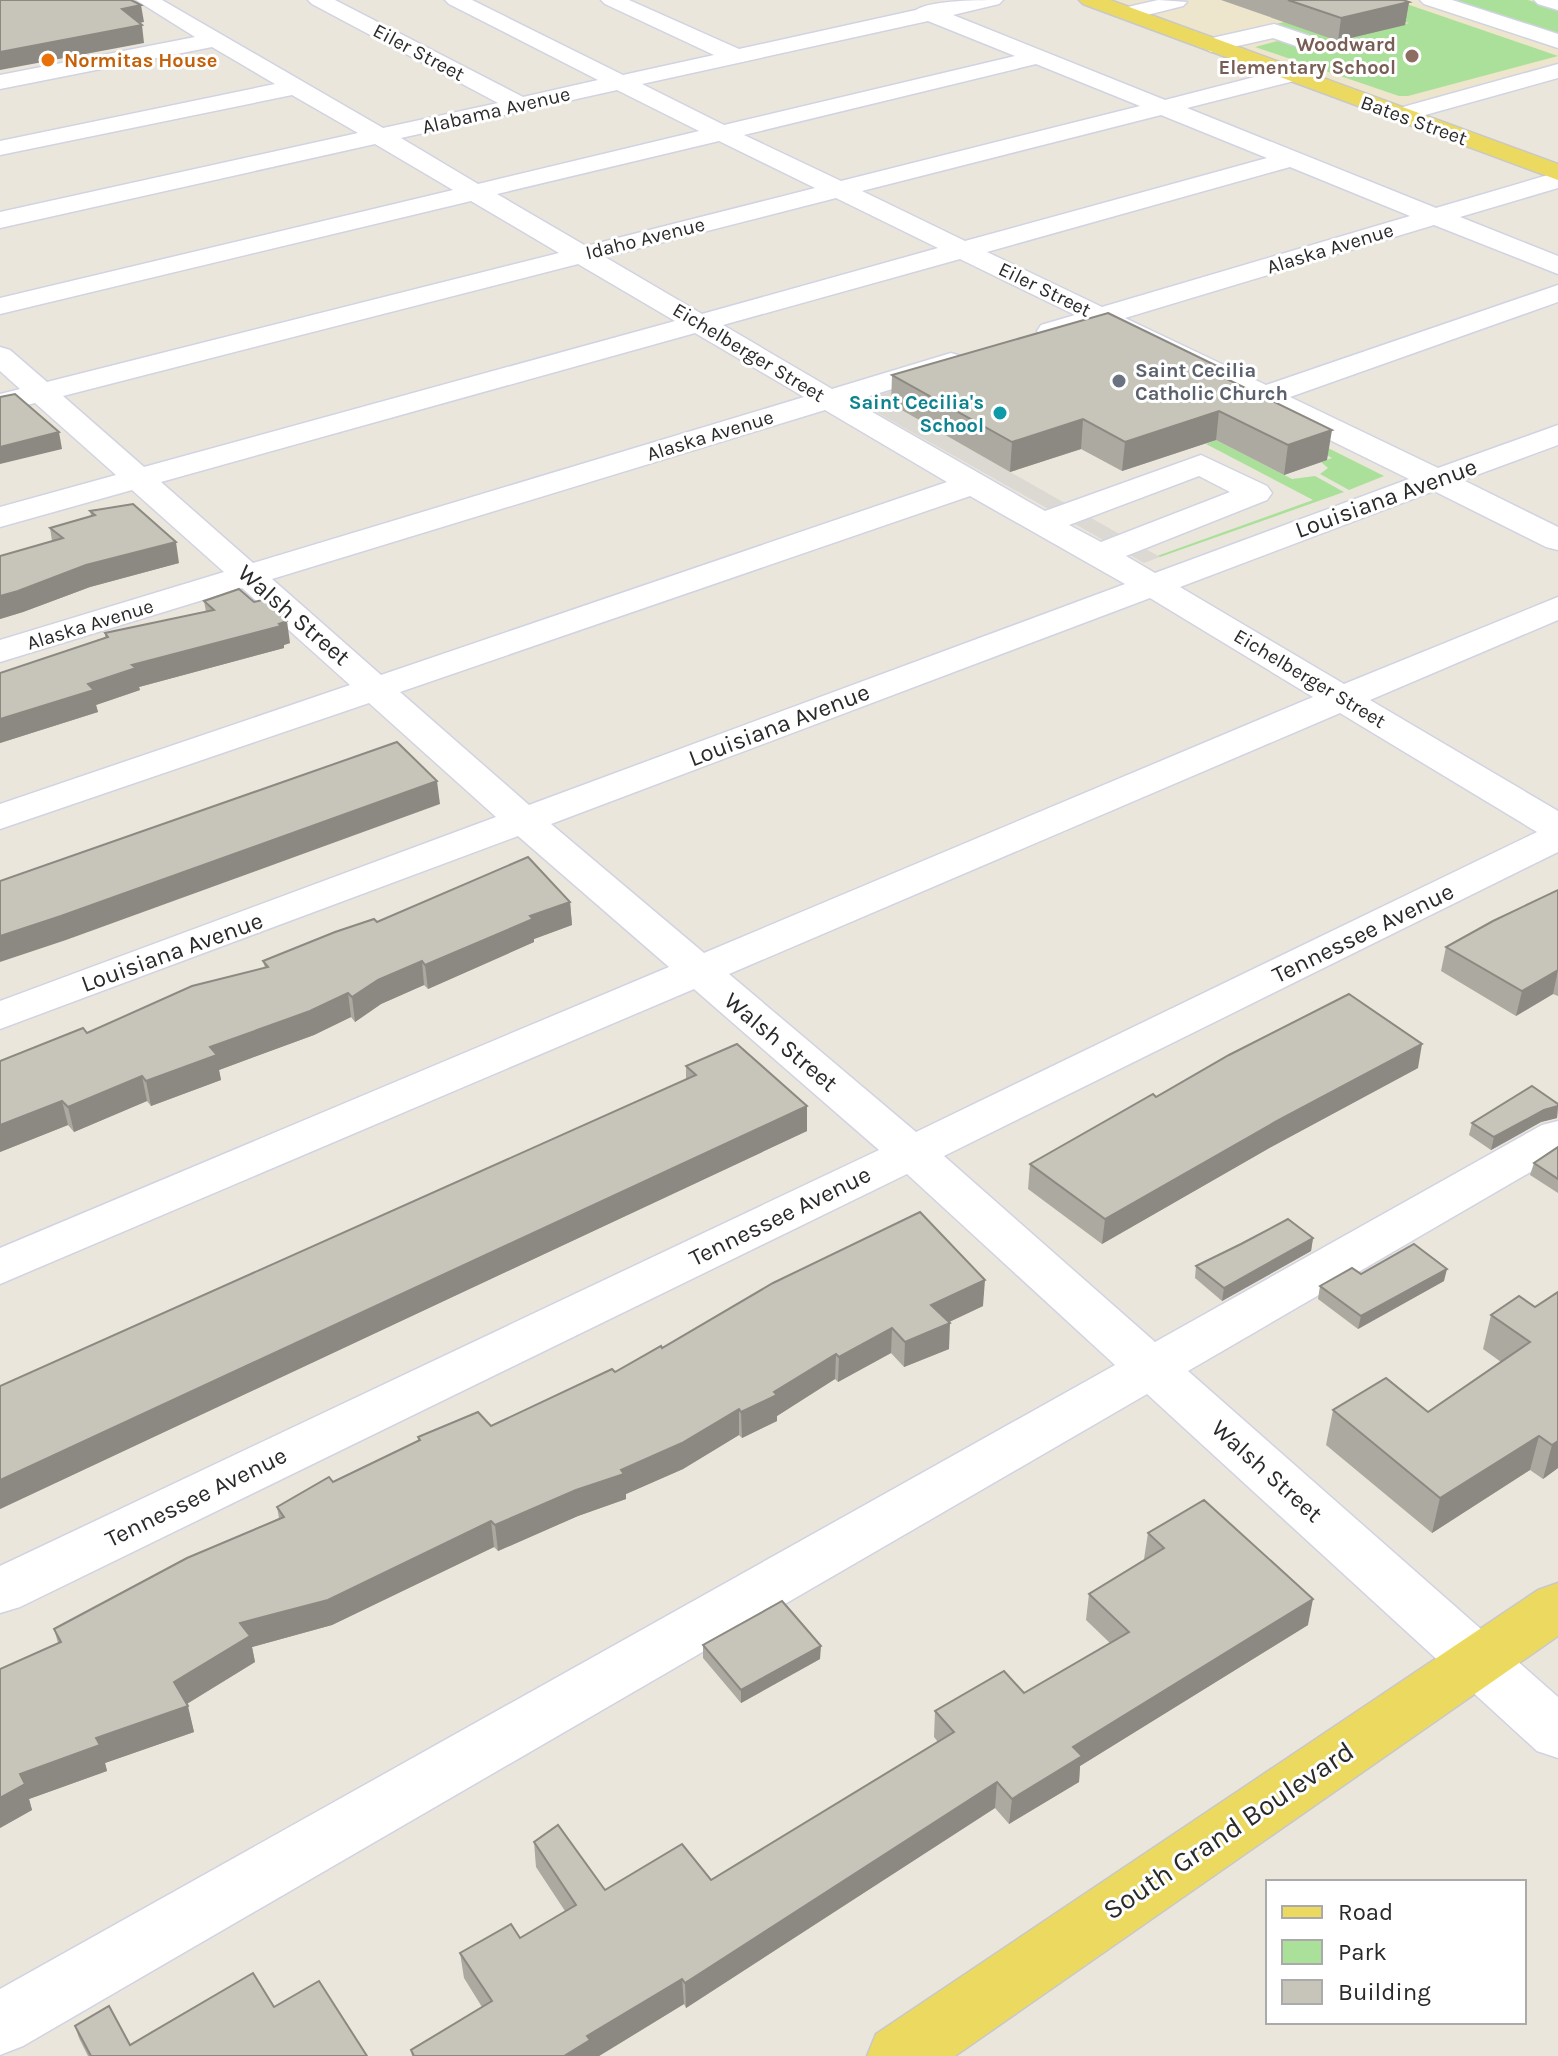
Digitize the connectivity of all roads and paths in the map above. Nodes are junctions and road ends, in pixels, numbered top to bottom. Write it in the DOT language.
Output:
graph roads {
  1 [pos="147,0"];
  2 [pos="319,0"];
  3 [pos="456,0"];
  4 [pos="612,0"];
  5 [pos="896,0"];
  6 [pos="992,0"];
  7 [pos="1090,0"];
  8 [pos="1170,0"];
  9 [pos="1431,0"];
  10 [pos="1545,0"];
  11 [pos="1558,4"];
  12 [pos="930,14"];
  13 [pos="1127,14"];
  14 [pos="214,40"];
  15 [pos="1558,41"];
  16 [pos="1308,43"];
  17 [pos="1211,45"];
  18 [pos="735,56"];
  19 [pos="1037,57"];
  20 [pos="1558,71"];
  21 [pos="1290,75"];
  22 [pos="0,82"];
  23 [pos="617,82"];
  24 [pos="296,87"];
  25 [pos="518,104"];
  26 [pos="1163,107"];
  27 [pos="1400,115"];
  28 [pos="723,134"];
  29 [pos="383,136"];
  30 [pos="0,148"];
  31 [pos="1291,159"];
  32 [pos="1550,167"];
  33 [pos="1558,173"];
  34 [pos="840,188"];
  35 [pos="480,193"];
  36 [pos="1434,217"];
  37 [pos="0,220"];
  38 [pos="962,248"];
  39 [pos="581,254"];
  40 [pos="1558,266"];
  41 [pos="1558,293"];
  42 [pos="0,306"];
  43 [pos="1101,316"];
  44 [pos="699,322"];
  45 [pos="1025,339"];
  46 [pos="980,353"];
  47 [pos="0,356"];
  48 [pos="43,392"];
  49 [pos="1266,395"];
  50 [pos="828,399"];
  51 [pos="0,403"];
  52 [pos="1558,434"];
  53 [pos="137,478"];
  54 [pos="1436,479"];
  55 [pos="973,484"];
  56 [pos="0,517"];
  57 [pos="1043,523"];
  58 [pos="1558,540"];
  59 [pos="1099,555"];
  60 [pos="249,575"];
  61 [pos="1152,585"];
  62 [pos="1558,607"];
  63 [pos="0,651"];
  64 [pos="379,690"];
  65 [pos="1342,697"];
  66 [pos="0,817"];
  67 [pos="524,821"];
  68 [pos="1558,828"];
  69 [pos="1558,837"];
  70 [pos="698,971"];
  71 [pos="0,1016"];
  72 [pos="1558,1136"];
  73 [pos="912,1153"];
  74 [pos="0,1267"];
  75 [pos="1154,1368"];
  76 [pos="0,1591"];
  77 [pos="1558,1606"];
  78 [pos="1475,1661"];
  79 [pos="1558,1733"];
  80 [pos="0,2024"];
  81 [pos="900,2056"];
  1 -- 14 [label="street, Eichelberger Street"];
  2 -- 25 [label="street, Eiler Street"];
  3 -- 23 [label="street, Eiler Street"];
  4 -- 18 [label="street"];
  5 -- 12 [label="street"];
  6 -- 12 [label="street, Alabama Avenue"];
  7 -- 13 [label="main road, Bates Street"];
  8 -- 13 [label="street"];
  9 -- 15 [label="street"];
  10 -- 11 [label="street"];
  12 -- 18 [label="street, Alabama Avenue"];
  12 -- 19 [label="street"];
  13 -- 17 [label="main road, Bates Street"];
  14 -- 22 [label="street"];
  14 -- 24 [label="street, Eichelberger Street"];
  16 -- 17 [label="street"];
  17 -- 21 [label="main road, Bates Street"];
  18 -- 23 [label="street, Alabama Avenue"];
  19 -- 26 [label="street"];
  19 -- 28 [label="street"];
  20 -- 27 [label="street"];
  21 -- 26 [label="street, Idaho Avenue"];
  21 -- 27 [label="main road, Bates Street"];
  23 -- 25 [label="street, Alabama Avenue"];
  23 -- 28 [label="street, Eiler Street"];
  24 -- 29 [label="street, Eichelberger Street"];
  24 -- 30 [label="street"];
  25 -- 29 [label="street, Alabama Avenue"];
  26 -- 31 [label="street"];
  26 -- 34 [label="street, Idaho Avenue"];
  27 -- 32 [label="main road, Bates Street"];
  28 -- 34 [label="street, Eiler Street"];
  28 -- 35 [label="street"];
  29 -- 35 [label="street, Eichelberger Street"];
  29 -- 37 [label="street, Alabama Avenue"];
  31 -- 36 [label="street"];
  31 -- 38 [label="street"];
  32 -- 33 [label="main road, Bates Street"];
  32 -- 36 [label="street, Alaska Avenue"];
  34 -- 38 [label="street, Eiler Street"];
  34 -- 39 [label="street, Idaho Avenue"];
  35 -- 39 [label="street, Eichelberger Street"];
  35 -- 42 [label="street"];
  36 -- 40 [label="street"];
  36 -- 43 [label="street, Alaska Avenue"];
  38 -- 43 [label="street, Eiler Street"];
  38 -- 44 [label="street"];
  39 -- 44 [label="street, Eichelberger Street"];
  39 -- 48 [label="street, Idaho Avenue"];
  41 -- 49 [label="street"];
  43 -- 45 [label="street, Alaska Avenue"];
  43 -- 49 [label="street, Eiler Street"];
  44 -- 50 [label="street, Eichelberger Street"];
  44 -- 53 [label="street"];
  46 -- 50 [label="street, Alaska Avenue"];
  47 -- 48 [label="street, Walsh Street"];
  48 -- 51 [label="street, Idaho Avenue"];
  48 -- 53 [label="street, Walsh Street"];
  49 -- 54 [label="street, Eiler Street"];
  50 -- 55 [label="street, Eichelberger Street"];
  50 -- 60 [label="street, Alaska Avenue"];
  52 -- 54 [label="street, Louisiana Avenue"];
  53 -- 56 [label="street"];
  53 -- 60 [label="street, Walsh Street"];
  54 -- 58 [label="street, Eiler Street"];
  54 -- 61 [label="street, Louisiana Avenue"];
  55 -- 57 [label="street, Eichelberger Street"];
  55 -- 64 [label="street"];
  57 -- 59 [label="street, Eichelberger Street"];
  57 -- 59 [label="street"];
  59 -- 61 [label="street, Eichelberger Street"];
  60 -- 63 [label="street, Alaska Avenue"];
  60 -- 64 [label="street, Walsh Street"];
  61 -- 65 [label="street, Eichelberger Street"];
  61 -- 67 [label="street, Louisiana Avenue"];
  62 -- 65 [label="street"];
  64 -- 66 [label="street"];
  64 -- 67 [label="street, Walsh Street"];
  65 -- 68 [label="street, Eichelberger Street"];
  65 -- 70 [label="street"];
  67 -- 70 [label="street, Walsh Street"];
  67 -- 71 [label="street, Louisiana Avenue"];
  69 -- 73 [label="street, Tennessee Avenue"];
  70 -- 73 [label="street, Walsh Street"];
  70 -- 74 [label="street"];
  72 -- 75 [label="street"];
  73 -- 75 [label="street, Walsh Street"];
  73 -- 76 [label="street, Tennessee Avenue"];
  75 -- 78 [label="street, Walsh Street"];
  75 -- 80 [label="street"];
  77 -- 78 [label="main road, South Grand Boulevard"];
  78 -- 79 [label="street, Walsh Street"];
  78 -- 81 [label="main road, South Grand Boulevard"];
}
